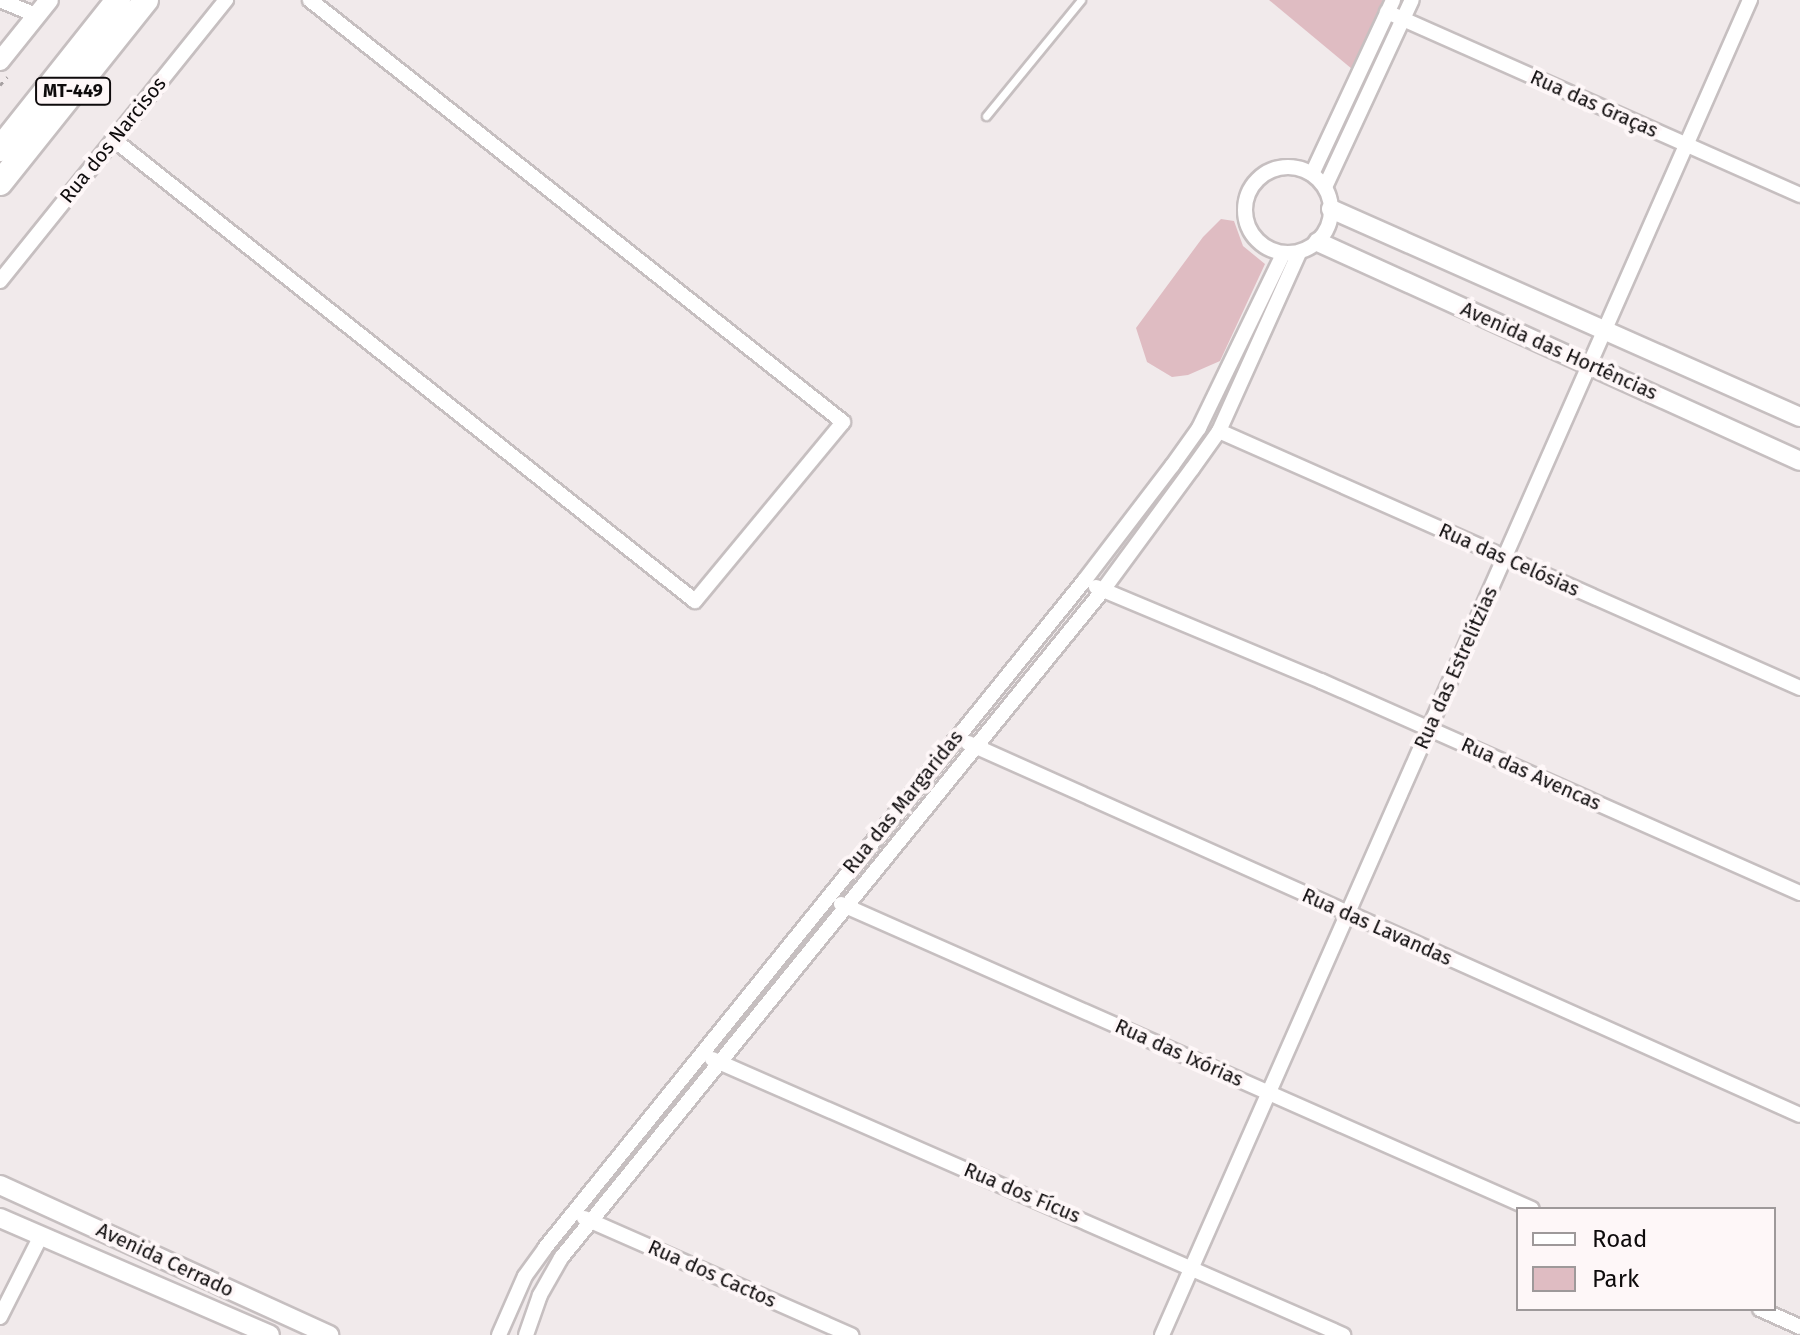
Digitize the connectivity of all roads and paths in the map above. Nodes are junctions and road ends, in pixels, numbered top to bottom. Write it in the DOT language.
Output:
graph roads {
  1 [pos="0,0"];
  2 [pos="49,0"];
  3 [pos="118,0"];
  4 [pos="146,0"];
  5 [pos="226,0"];
  6 [pos="310,0"];
  7 [pos="1081,0"];
  8 [pos="1412,0"];
  9 [pos="1750,0"];
  10 [pos="1390,6"];
  11 [pos="36,15"];
  12 [pos="1404,20"];
  13 [pos="0,61"];
  14 [pos="986,116"];
  15 [pos="113,139"];
  16 [pos="1686,145"];
  17 [pos="0,149"];
  18 [pos="1312,174"];
  19 [pos="0,183"];
  20 [pos="1325,187"];
  21 [pos="1800,195"];
  22 [pos="1331,209"];
  23 [pos="1318,242"];
  24 [pos="1299,253"];
  25 [pos="1283,254"];
  26 [pos="0,281"];
  27 [pos="1604,331"];
  28 [pos="1589,365"];
  29 [pos="1800,417"];
  30 [pos="1219,431"];
  31 [pos="1800,461"];
  32 [pos="1504,558"];
  33 [pos="1084,581"];
  34 [pos="1103,590"];
  35 [pos="1800,688"];
  36 [pos="1429,729"];
  37 [pos="956,737"];
  38 [pos="975,746"];
  39 [pos="1800,893"];
  40 [pos="826,897"];
  41 [pos="846,906"];
  42 [pos="1347,914"];
  43 [pos="700,1054"];
  44 [pos="719,1063"];
  45 [pos="1268,1093"];
  46 [pos="1800,1115"];
  47 [pos="0,1185"];
  48 [pos="1527,1207"];
  49 [pos="573,1213"];
  50 [pos="0,1218"];
  51 [pos="590,1221"];
  52 [pos="41,1236"];
  53 [pos="1192,1268"];
  54 [pos="1764,1311"];
  55 [pos="0,1317"];
  56 [pos="1800,1327"];
  57 [pos="270,1335"];
  58 [pos="329,1335"];
  59 [pos="499,1335"];
  60 [pos="526,1335"];
  61 [pos="851,1335"];
  62 [pos="1162,1335"];
  63 [pos="1343,1335"];
  1 -- 11 [label="street"];
  2 -- 11 [label="street"];
  3 -- 17 [label="main road, MT-449"];
  4 -- 19 [label="main road, MT-449"];
  5 -- 15 [label="street, Rua dos Narcisos"];
  6 -- 15 [label="street"];
  7 -- 14 [label="lane"];
  8 -- 12 [label="street"];
  9 -- 16 [label="street, Rua das Estrelítzias"];
  10 -- 12 [label="street, Rua das Graças"];
  10 -- 18 [label="street"];
  11 -- 13 [label="street"];
  12 -- 16 [label="street, Rua das Graças"];
  12 -- 20 [label="street"];
  15 -- 26 [label="street, Rua dos Narcisos"];
  16 -- 21 [label="street, Rua das Graças"];
  16 -- 27 [label="street, Rua das Estrelítzias"];
  18 -- 20 [label="street"];
  18 -- 25 [label="street"];
  20 -- 22 [label="street"];
  22 -- 23 [label="street"];
  22 -- 27 [label="street, Avenida das Hortências"];
  23 -- 24 [label="street"];
  23 -- 28 [label="street, Avenida das Hortências"];
  24 -- 25 [label="street"];
  24 -- 30 [label="street, Rua das Margaridas"];
  25 -- 33 [label="street, Rua das Margaridas"];
  27 -- 28 [label="street, Rua das Estrelítzias"];
  27 -- 29 [label="street, Avenida das Hortências"];
  28 -- 31 [label="street, Avenida das Hortências"];
  28 -- 32 [label="street, Rua das Estrelítzias"];
  30 -- 32 [label="street, Rua das Celósias"];
  30 -- 34 [label="street, Rua das Margaridas"];
  32 -- 35 [label="street, Rua das Celósias"];
  32 -- 36 [label="street, Rua das Estrelítzias"];
  33 -- 34 [label="street, Rua das Avencas"];
  33 -- 37 [label="street, Rua das Margaridas"];
  34 -- 36 [label="street, Rua das Avencas"];
  34 -- 38 [label="street, Rua das Margaridas"];
  36 -- 39 [label="street, Rua das Avencas"];
  36 -- 42 [label="street, Rua das Estrelítzias"];
  37 -- 38 [label="street, Rua das Lavandas"];
  37 -- 40 [label="street, Rua das Margaridas"];
  38 -- 41 [label="street, Rua das Margaridas"];
  38 -- 42 [label="street, Rua das Lavandas"];
  40 -- 41 [label="street, Rua das Ixórias"];
  40 -- 43 [label="street, Rua das Margaridas"];
  41 -- 44 [label="street, Rua das Margaridas"];
  41 -- 45 [label="street, Rua das Ixórias"];
  42 -- 45 [label="street, Rua das Estrelítzias"];
  42 -- 46 [label="street, Rua das Lavandas"];
  43 -- 44 [label="street, Rua dos Fícus"];
  43 -- 49 [label="street, Rua das Margaridas"];
  44 -- 51 [label="street, Rua das Margaridas"];
  44 -- 53 [label="street, Rua dos Fícus"];
  45 -- 48 [label="street, Rua das Ixórias"];
  45 -- 53 [label="street, Rua das Estrelítzias"];
  47 -- 58 [label="street, Avenida Cerrado"];
  49 -- 51 [label="street, Rua dos Cactos"];
  49 -- 59 [label="street, Rua das Margaridas"];
  50 -- 52 [label="street, Avenida Cerrado"];
  51 -- 60 [label="street, Rua das Margaridas"];
  51 -- 61 [label="street, Rua dos Cactos"];
  52 -- 55 [label="street"];
  52 -- 57 [label="street, Avenida Cerrado"];
  53 -- 62 [label="street, Rua das Estrelítzias"];
  53 -- 63 [label="street, Rua dos Fícus"];
  54 -- 56 [label="street"];
}
